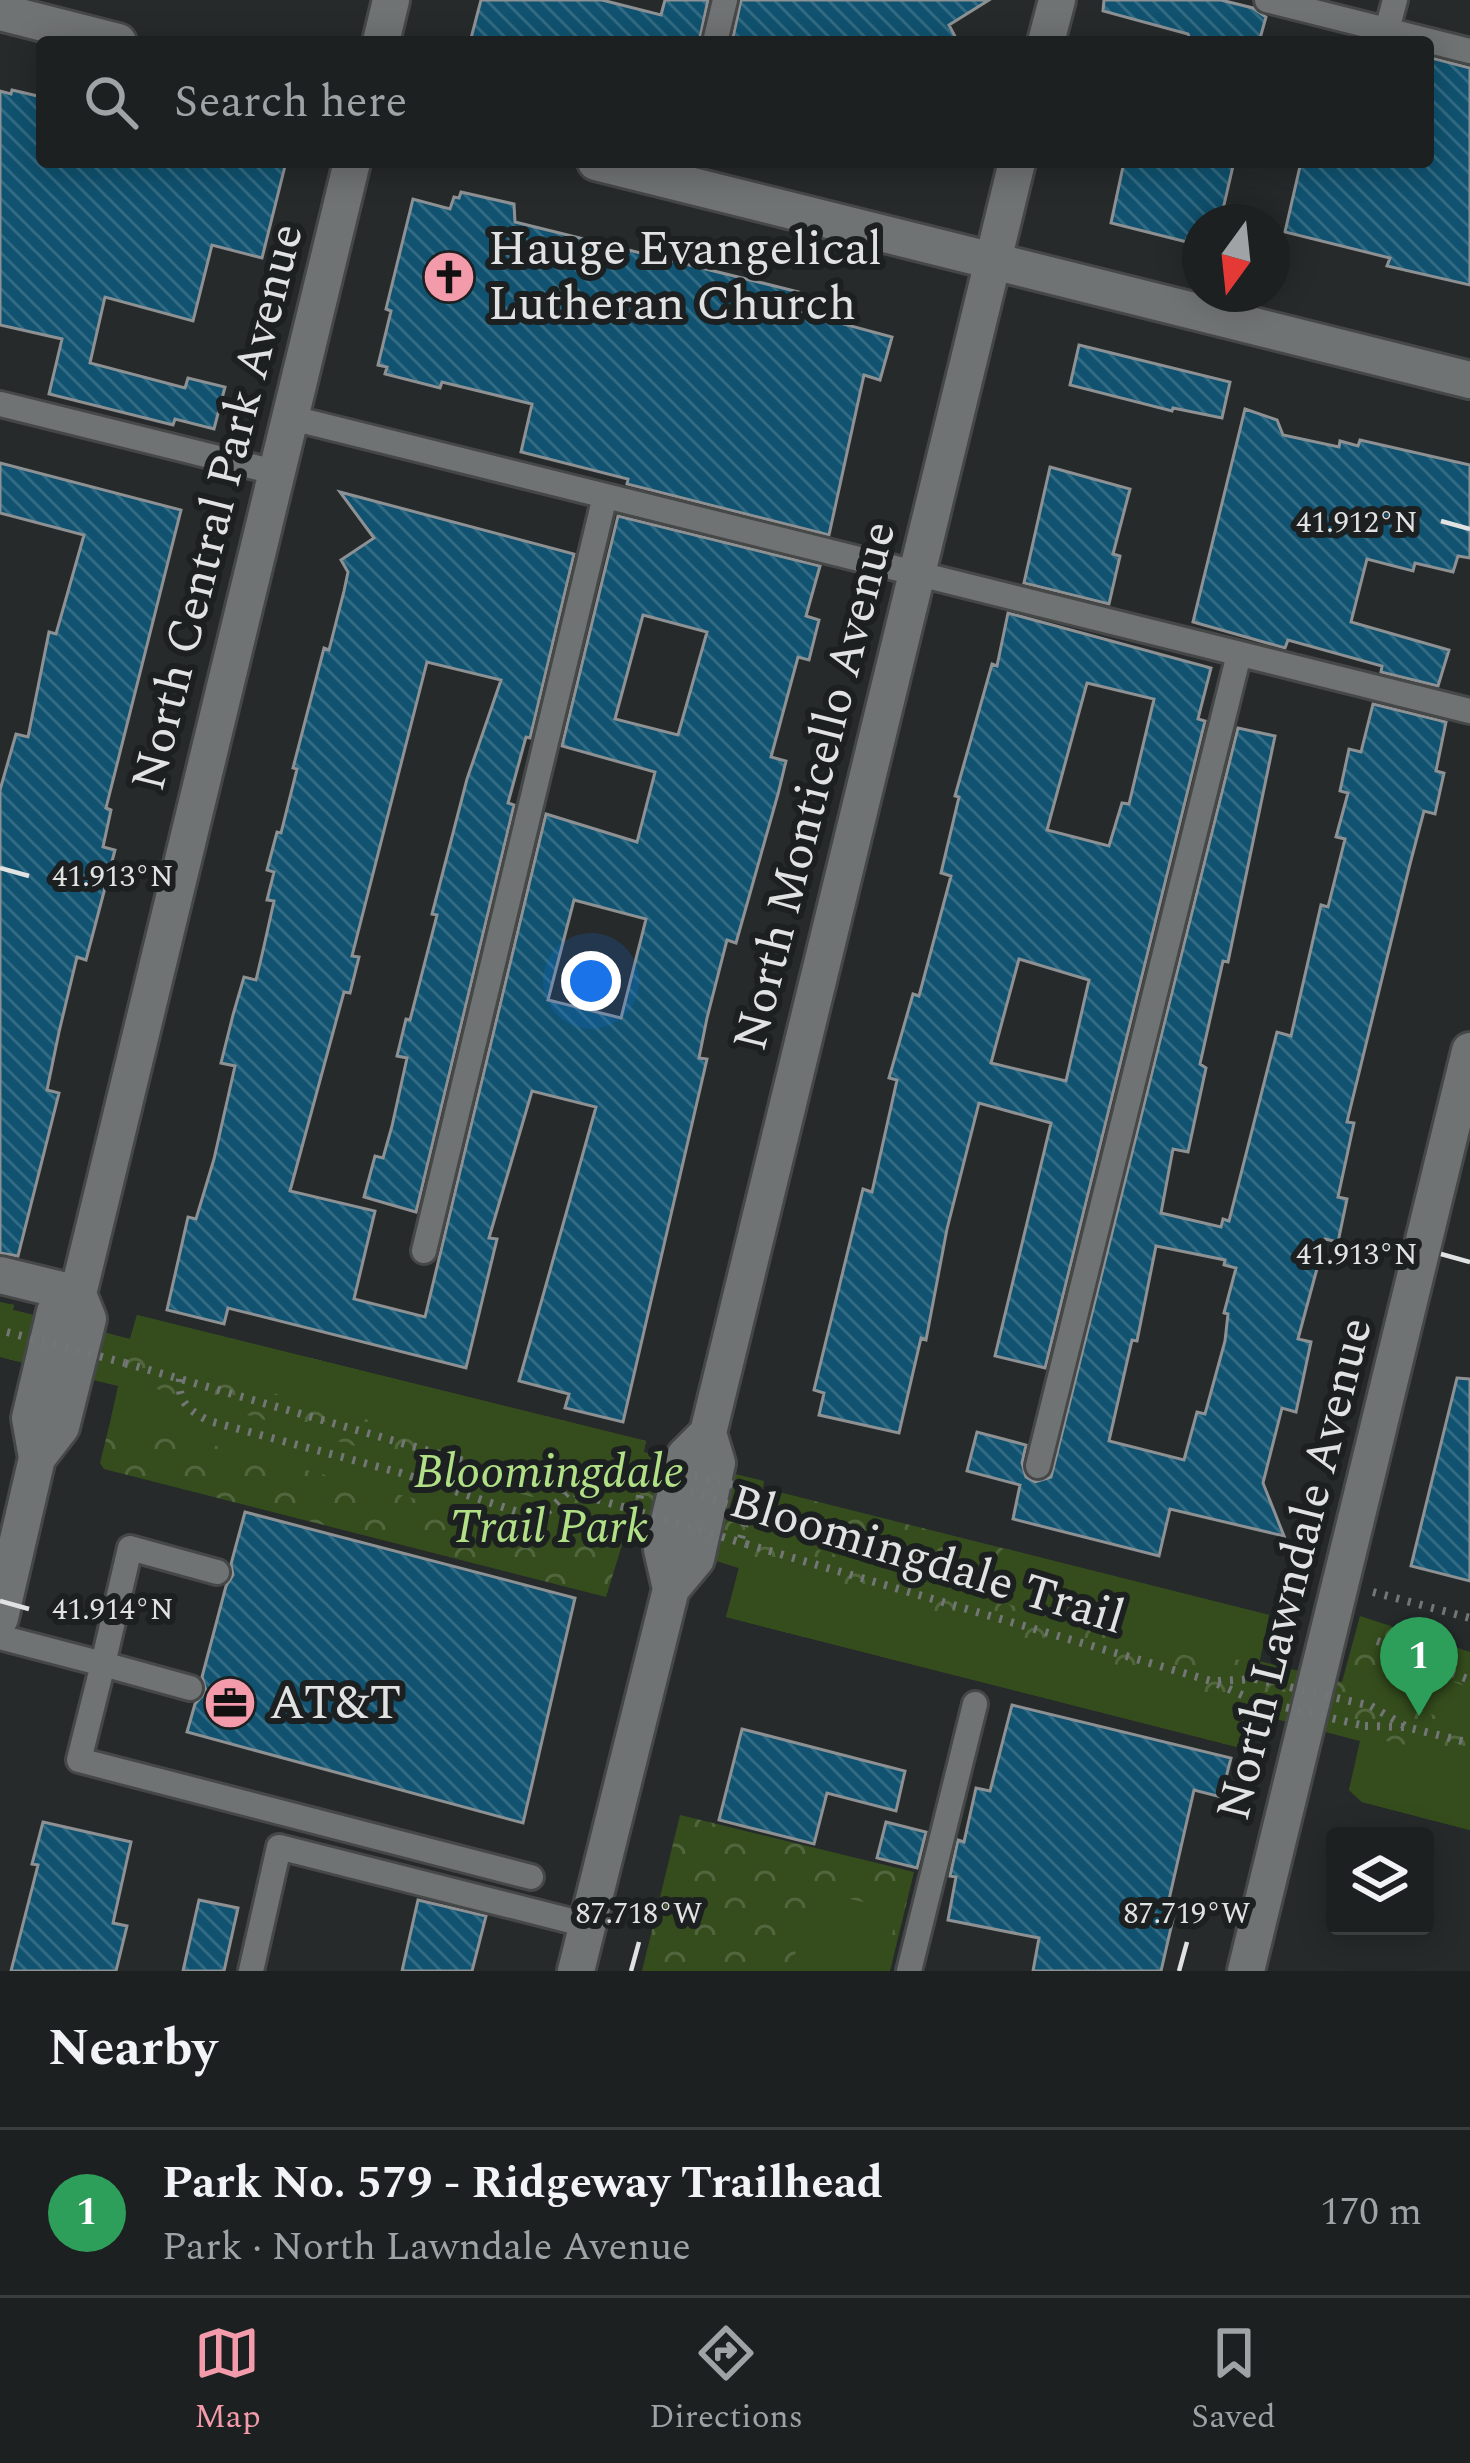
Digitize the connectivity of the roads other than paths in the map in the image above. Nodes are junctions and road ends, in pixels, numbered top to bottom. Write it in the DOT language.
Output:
graph roads {
  1 [pos="391,0"];
  2 [pos="725,0"];
  3 [pos="1057,0"];
  4 [pos="1267,0"];
  5 [pos="1395,0"];
  6 [pos="0,12"];
  7 [pos="1388,30"];
  8 [pos="94,36"];
  9 [pos="382,36"];
  10 [pos="716,36"];
  11 [pos="1048,36"];
  12 [pos="1411,36"];
  13 [pos="1434,42"];
  14 [pos="1470,51"];
  15 [pos="350,168"];
  16 [pos="648,168"];
  17 [pos="1016,168"];
  18 [pos="682,172"];
  19 [pos="993,261"];
  20 [pos="1470,380"];
  21 [pos="0,404"];
  22 [pos="288,417"];
  23 [pos="275,472"];
  24 [pos="605,496"];
  25 [pos="915,573"];
  26 [pos="1239,654"];
  27 [pos="1470,711"];
  28 [pos="1470,1051"];
  29 [pos="424,1251"];
  30 [pos="0,1275"];
  31 [pos="78,1294"];
  32 [pos="1038,1466"];
  33 [pos="217,1572"];
  34 [pos="0,1618"];
  35 [pos="0,1637"];
  36 [pos="103,1664"];
  37 [pos="190,1688"];
  38 [pos="975,1704"];
  39 [pos="531,1876"];
  40 [pos="587,1925"];
  41 [pos="250,1971"];
  42 [pos="575,1971"];
  43 [pos="909,1971"];
  44 [pos="1246,1971"];
  1 -- 9 [label="street"];
  2 -- 10 [label="lane"];
  3 -- 11 [label="street"];
  4 -- 7 [label="lane"];
  5 -- 7 [label="lane"];
  6 -- 8 [label="street"];
  7 -- 12 [label="lane"];
  13 -- 14 [label="lane"];
  15 -- 22 [label="street, North Central Park Avenue"];
  16 -- 18 [label="street"];
  17 -- 19 [label="street, North Monticello Avenue"];
  18 -- 19 [label="street"];
  19 -- 20 [label="street"];
  19 -- 25 [label="street, North Monticello Avenue"];
  21 -- 23 [label="lane"];
  22 -- 23 [label="street, North Central Park Avenue"];
  22 -- 24 [label="lane"];
  23 -- 31 [label="street, North Central Park Avenue"];
  24 -- 25 [label="lane"];
  24 -- 29 [label="lane"];
  25 -- 26 [label="lane"];
  25 -- 40 [label="street, North Monticello Avenue"];
  26 -- 27 [label="lane"];
  26 -- 32 [label="lane"];
  28 -- 44 [label="street, North Lawndale Avenue"];
  30 -- 31 [label="street"];
  31 -- 34 [label="street, North Central Park Avenue"];
  33 -- 36 [label="lane"];
  35 -- 36 [label="lane"];
  36 -- 37 [label="lane"];
  36 -- 39 [label="lane"];
  38 -- 43 [label="lane"];
  40 -- 41 [label="lane"];
  40 -- 42 [label="street, North Monticello Avenue"];
}
